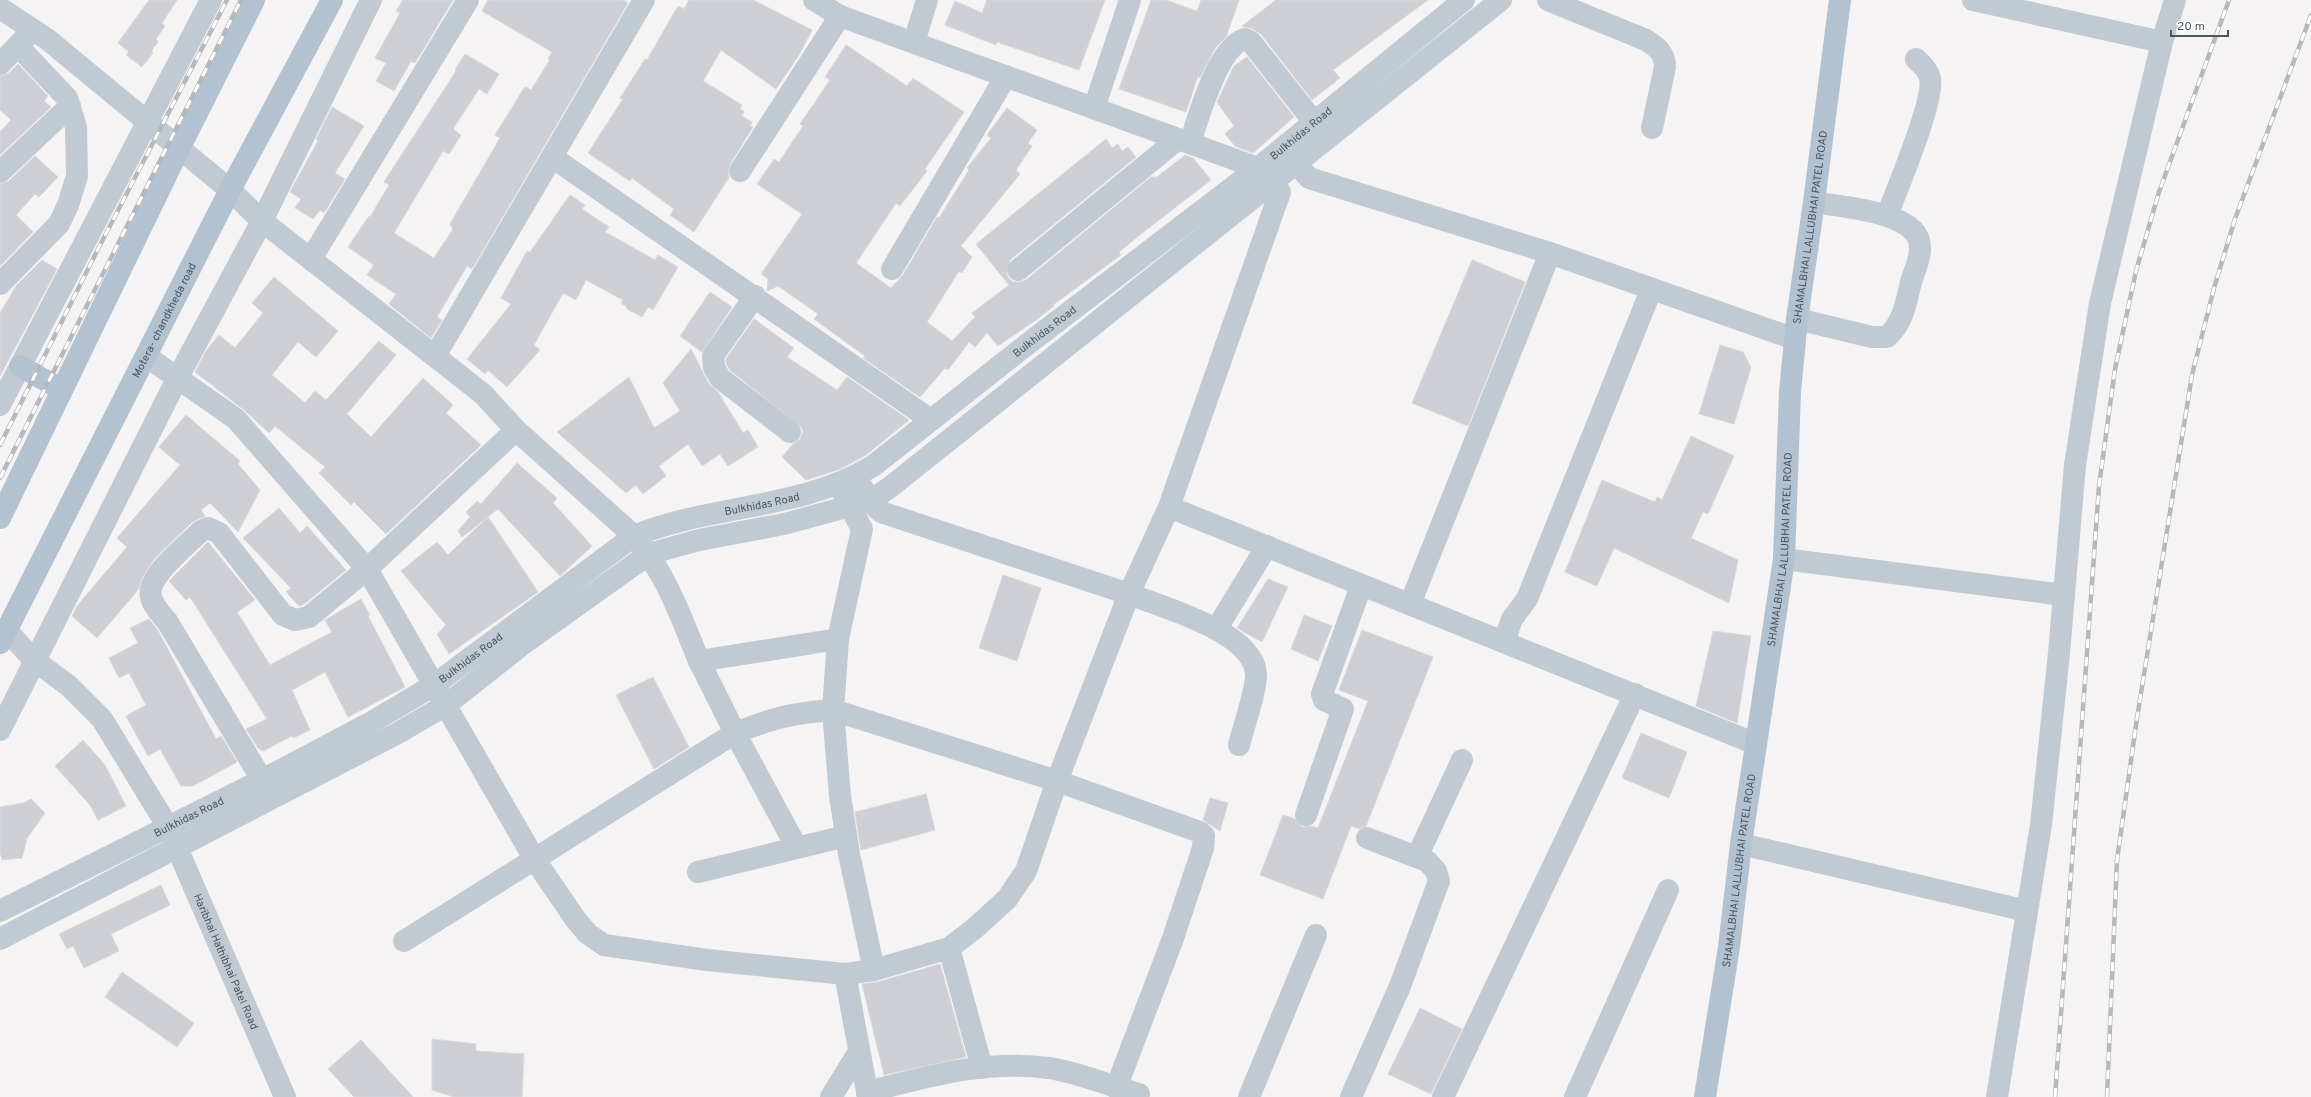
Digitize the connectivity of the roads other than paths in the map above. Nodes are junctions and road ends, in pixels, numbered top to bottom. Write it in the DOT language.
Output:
graph roads {
  1 [pos="211,0"];
  2 [pos="254,0"];
  3 [pos="332,0"];
  4 [pos="371,0"];
  5 [pos="468,0"];
  6 [pos="644,0"];
  7 [pos="814,0"];
  8 [pos="927,0"];
  9 [pos="1130,0"];
  10 [pos="1464,0"];
  11 [pos="1548,0"];
  12 [pos="1840,0"];
  13 [pos="1974,0"];
  14 [pos="2175,0"];
  15 [pos="1486,4"];
  16 [pos="0,8"];
  17 [pos="840,16"];
  18 [pos="34,30"];
  19 [pos="914,42"];
  20 [pos="2162,42"];
  21 [pos="18,46"];
  22 [pos="1916,59"];
  23 [pos="0,64"];
  24 [pos="1006,76"];
  25 [pos="70,106"];
  26 [pos="1094,108"];
  27 [pos="1314,122"];
  28 [pos="147,123"];
  29 [pos="1652,128"];
  30 [pos="1184,141"];
  31 [pos="1282,147"];
  32 [pos="179,149"];
  33 [pos="552,157"];
  34 [pos="1297,164"];
  35 [pos="1258,168"];
  36 [pos="740,171"];
  37 [pos="0,172"];
  38 [pos="1273,184"];
  39 [pos="230,190"];
  40 [pos="1814,202"];
  41 [pos="1888,215"];
  42 [pos="262,220"];
  43 [pos="1550,253"];
  44 [pos="311,259"];
  45 [pos="892,269"];
  46 [pos="1018,270"];
  47 [pos="0,284"];
  48 [pos="1651,290"];
  49 [pos="754,296"];
  50 [pos="1796,329"];
  51 [pos="146,356"];
  52 [pos="435,356"];
  53 [pos="20,366"];
  54 [pos="177,379"];
  55 [pos="62,390"];
  56 [pos="0,405"];
  57 [pos="931,420"];
  58 [pos="516,430"];
  59 [pos="790,432"];
  60 [pos="848,480"];
  61 [pos="859,503"];
  62 [pos="1169,507"];
  63 [pos="0,518"];
  64 [pos="634,536"];
  65 [pos="1267,546"];
  66 [pos="649,554"];
  67 [pos="1784,559"];
  68 [pos="367,569"];
  69 [pos="1361,586"];
  70 [pos="1129,594"];
  71 [pos="2064,595"];
  72 [pos="1410,604"];
  73 [pos="1217,628"];
  74 [pos="3,637"];
  75 [pos="838,639"];
  76 [pos="1504,642"];
  77 [pos="34,660"];
  78 [pos="698,662"];
  79 [pos="434,685"];
  80 [pos="1635,694"];
  81 [pos="446,705"];
  82 [pos="833,710"];
  83 [pos="0,730"];
  84 [pos="735,733"];
  85 [pos="1756,744"];
  86 [pos="1239,745"];
  87 [pos="1462,760"];
  88 [pos="262,780"];
  89 [pos="1057,781"];
  90 [pos="1306,815"];
  91 [pos="168,827"];
  92 [pos="846,836"];
  93 [pos="1367,838"];
  94 [pos="1740,844"];
  95 [pos="796,846"];
  96 [pos="176,847"];
  97 [pos="1417,857"];
  98 [pos="535,860"];
  99 [pos="698,872"];
  100 [pos="1668,890"];
  101 [pos="0,911"];
  102 [pos="2027,912"];
  103 [pos="1316,935"];
  104 [pos="0,939"];
  105 [pos="404,941"];
  106 [pos="949,948"];
  107 [pos="874,970"];
  108 [pos="844,974"];
  109 [pos="858,1053"];
  110 [pos="982,1068"];
  111 [pos="1116,1088"];
  112 [pos="867,1094"];
  113 [pos="1141,1096"];
  114 [pos="285,1097"];
  115 [pos="830,1097"];
  116 [pos="1250,1097"];
  117 [pos="1351,1097"];
  118 [pos="1442,1097"];
  119 [pos="1575,1097"];
  120 [pos="1705,1097"];
  121 [pos="1997,1097"];
  1 -- 28 [label="street"];
  2 -- 32 [label="main road"];
  3 -- 39 [label="main road, Motera- chandkheda road"];
  4 -- 42 [label="street"];
  5 -- 44 [label="street"];
  6 -- 33 [label="street"];
  7 -- 17 [label="street"];
  8 -- 19 [label="street"];
  9 -- 26 [label="street"];
  10 -- 27 [label="street, Bulkhidas Road"];
  11 -- 29 [label="street"];
  12 -- 40 [label="main road, SHAMALBHAI LALLUBHAI PATEL ROAD"];
  13 -- 20 [label="street"];
  14 -- 20 [label="street"];
  15 -- 34 [label="street, Bulkhidas Road"];
  16 -- 18 [label="street"];
  17 -- 19 [label="street"];
  17 -- 36 [label="street"];
  18 -- 21 [label="street"];
  18 -- 28 [label="street"];
  19 -- 24 [label="street"];
  20 -- 71 [label="street"];
  21 -- 23 [label="street"];
  21 -- 25 [label="street"];
  22 -- 41 [label="street"];
  24 -- 26 [label="street"];
  24 -- 45 [label="street"];
  25 -- 37 [label="street"];
  25 -- 47 [label="street"];
  26 -- 30 [label="street"];
  27 -- 30 [label="street"];
  27 -- 31 [label="street, Bulkhidas Road"];
  28 -- 32 [label="street"];
  28 -- 53 [label="street"];
  30 -- 35 [label="street"];
  30 -- 46 [label="street"];
  31 -- 34 [label="street"];
  31 -- 35 [label="street, Bulkhidas Road"];
  32 -- 39 [label="street"];
  32 -- 55 [label="main road"];
  33 -- 49 [label="street"];
  33 -- 52 [label="street"];
  34 -- 38 [label="street, Bulkhidas Road"];
  34 -- 43 [label="street"];
  35 -- 38 [label="street"];
  35 -- 57 [label="street, Bulkhidas Road"];
  38 -- 61 [label="street, Bulkhidas Road"];
  38 -- 62 [label="street"];
  39 -- 42 [label="street"];
  39 -- 51 [label="main road, Motera- chandkheda road"];
  40 -- 41 [label="street"];
  40 -- 50 [label="main road, SHAMALBHAI LALLUBHAI PATEL ROAD"];
  41 -- 50 [label="street"];
  42 -- 44 [label="street"];
  42 -- 54 [label="street"];
  43 -- 48 [label="street"];
  43 -- 72 [label="street"];
  44 -- 52 [label="street"];
  48 -- 50 [label="street"];
  48 -- 76 [label="street"];
  49 -- 57 [label="street"];
  49 -- 59 [label="street"];
  50 -- 67 [label="main road, SHAMALBHAI LALLUBHAI PATEL ROAD"];
  51 -- 54 [label="street"];
  51 -- 74 [label="main road, Motera- chandkheda road"];
  52 -- 58 [label="street"];
  53 -- 55 [label="main road"];
  53 -- 56 [label="street"];
  54 -- 68 [label="street"];
  54 -- 77 [label="street"];
  55 -- 63 [label="main road"];
  57 -- 60 [label="street, Bulkhidas Road"];
  58 -- 64 [label="street"];
  58 -- 68 [label="street"];
  60 -- 61 [label="street"];
  60 -- 64 [label="street, Bulkhidas Road"];
  61 -- 66 [label="street, Bulkhidas Road"];
  61 -- 70 [label="street"];
  61 -- 75 [label="street"];
  62 -- 65 [label="street"];
  62 -- 70 [label="street"];
  64 -- 66 [label="street"];
  64 -- 79 [label="street, Bulkhidas Road"];
  65 -- 69 [label="street"];
  65 -- 73 [label="street"];
  66 -- 78 [label="street"];
  66 -- 81 [label="street, Bulkhidas Road"];
  67 -- 71 [label="street"];
  67 -- 85 [label="main road, SHAMALBHAI LALLUBHAI PATEL ROAD"];
  68 -- 79 [label="street"];
  68 -- 88 [label="street"];
  69 -- 72 [label="street"];
  69 -- 90 [label="street"];
  70 -- 73 [label="street"];
  70 -- 89 [label="street"];
  71 -- 102 [label="street"];
  72 -- 76 [label="street"];
  73 -- 86 [label="street"];
  74 -- 77 [label="street, Haribhai Hathibhai Patel Road"];
  75 -- 78 [label="street"];
  75 -- 82 [label="street"];
  76 -- 80 [label="street"];
  77 -- 83 [label="street"];
  77 -- 91 [label="street, Haribhai Hathibhai Patel Road"];
  78 -- 84 [label="street"];
  79 -- 81 [label="street"];
  79 -- 88 [label="street, Bulkhidas Road"];
  80 -- 85 [label="street"];
  80 -- 118 [label="street"];
  81 -- 96 [label="street, Bulkhidas Road"];
  81 -- 98 [label="street"];
  82 -- 84 [label="street"];
  82 -- 89 [label="street"];
  82 -- 92 [label="street"];
  84 -- 95 [label="street"];
  84 -- 98 [label="street"];
  85 -- 94 [label="main road, SHAMALBHAI LALLUBHAI PATEL ROAD"];
  87 -- 97 [label="street"];
  88 -- 91 [label="street, Bulkhidas Road"];
  89 -- 106 [label="street"];
  89 -- 111 [label="street"];
  91 -- 96 [label="street, Haribhai Hathibhai Patel Road"];
  91 -- 101 [label="street, Bulkhidas Road"];
  92 -- 95 [label="street"];
  92 -- 107 [label="street"];
  93 -- 97 [label="street"];
  94 -- 102 [label="street"];
  94 -- 120 [label="main road, SHAMALBHAI LALLUBHAI PATEL ROAD"];
  95 -- 99 [label="street"];
  96 -- 104 [label="street, Bulkhidas Road"];
  96 -- 114 [label="street, Haribhai Hathibhai Patel Road"];
  97 -- 117 [label="street"];
  98 -- 105 [label="street"];
  98 -- 108 [label="street"];
  100 -- 119 [label="street"];
  102 -- 121 [label="street"];
  103 -- 116 [label="street"];
  106 -- 107 [label="street"];
  106 -- 110 [label="street"];
  107 -- 108 [label="street"];
  108 -- 109 [label="street"];
  109 -- 112 [label="street"];
  109 -- 115 [label="street"];
  110 -- 111 [label="street"];
  110 -- 112 [label="street"];
  111 -- 113 [label="street"];
}
